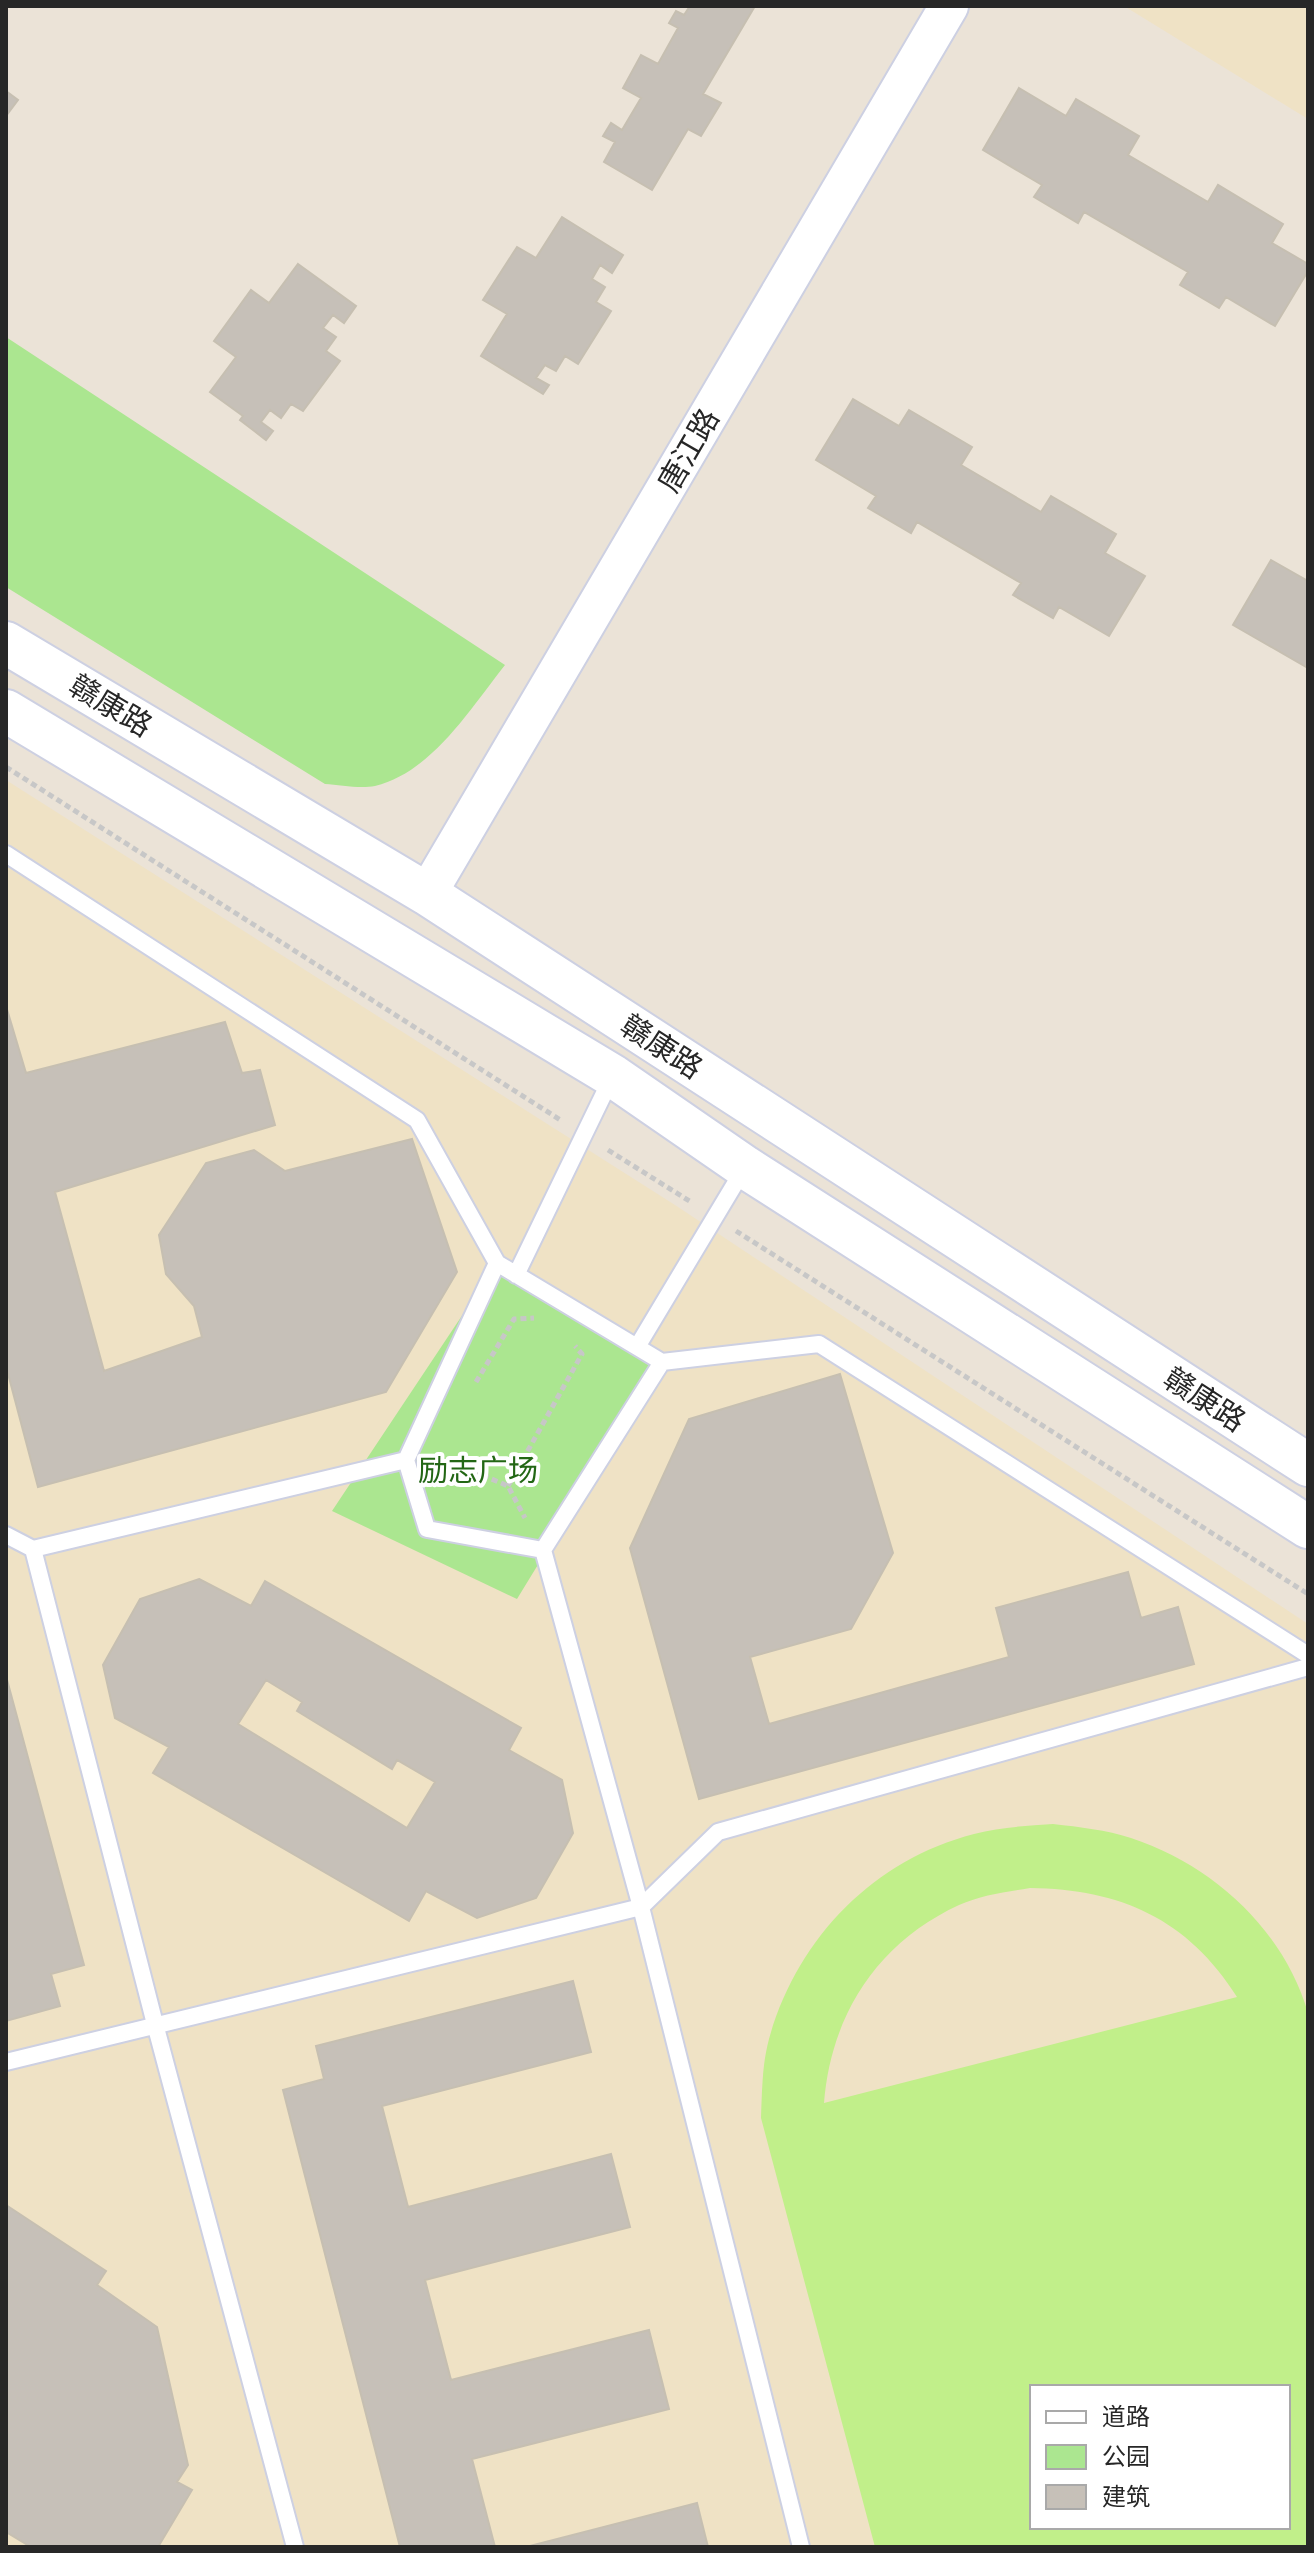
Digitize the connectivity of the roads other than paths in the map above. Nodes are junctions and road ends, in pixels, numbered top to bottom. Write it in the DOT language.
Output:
graph roads {
  1 [pos="949,6"];
  2 [pos="6,643"];
  3 [pos="6,711"];
  4 [pos="6,854"];
  5 [pos="427,894"];
  6 [pos="613,1076"];
  7 [pos="745,1167"];
  8 [pos="497,1263"];
  9 [pos="516,1275"];
  10 [pos="637,1347"];
  11 [pos="662,1362"];
  12 [pos="406,1460"];
  13 [pos="1308,1465"];
  14 [pos="1308,1527"];
  15 [pos="6,1535"];
  16 [pos="33,1549"];
  17 [pos="543,1550"];
  18 [pos="1308,1655"];
  19 [pos="1308,1667"];
  20 [pos="641,1907"];
  21 [pos="155,2024"];
  22 [pos="6,2062"];
  23 [pos="295,2547"];
  24 [pos="801,2547"];
  1 -- 5 [label="street, 唐江路"];
  2 -- 5 [label="main road, 赣康路"];
  3 -- 6 [label="main road, 赣康路"];
  4 -- 8 [label="lane"];
  5 -- 13 [label="main road, 赣康路"];
  6 -- 7 [label="main road, 赣康路"];
  6 -- 9 [label="lane"];
  7 -- 10 [label="lane"];
  7 -- 14 [label="main road, 赣康路"];
  8 -- 9 [label="lane"];
  8 -- 12 [label="lane"];
  9 -- 10 [label="lane"];
  10 -- 11 [label="lane"];
  11 -- 17 [label="lane"];
  11 -- 18 [label="lane"];
  12 -- 16 [label="lane"];
  12 -- 17 [label="lane"];
  15 -- 16 [label="lane"];
  16 -- 21 [label="lane"];
  17 -- 20 [label="lane"];
  19 -- 20 [label="lane"];
  20 -- 21 [label="lane"];
  20 -- 24 [label="lane"];
  21 -- 22 [label="lane"];
  21 -- 23 [label="lane"];
}
